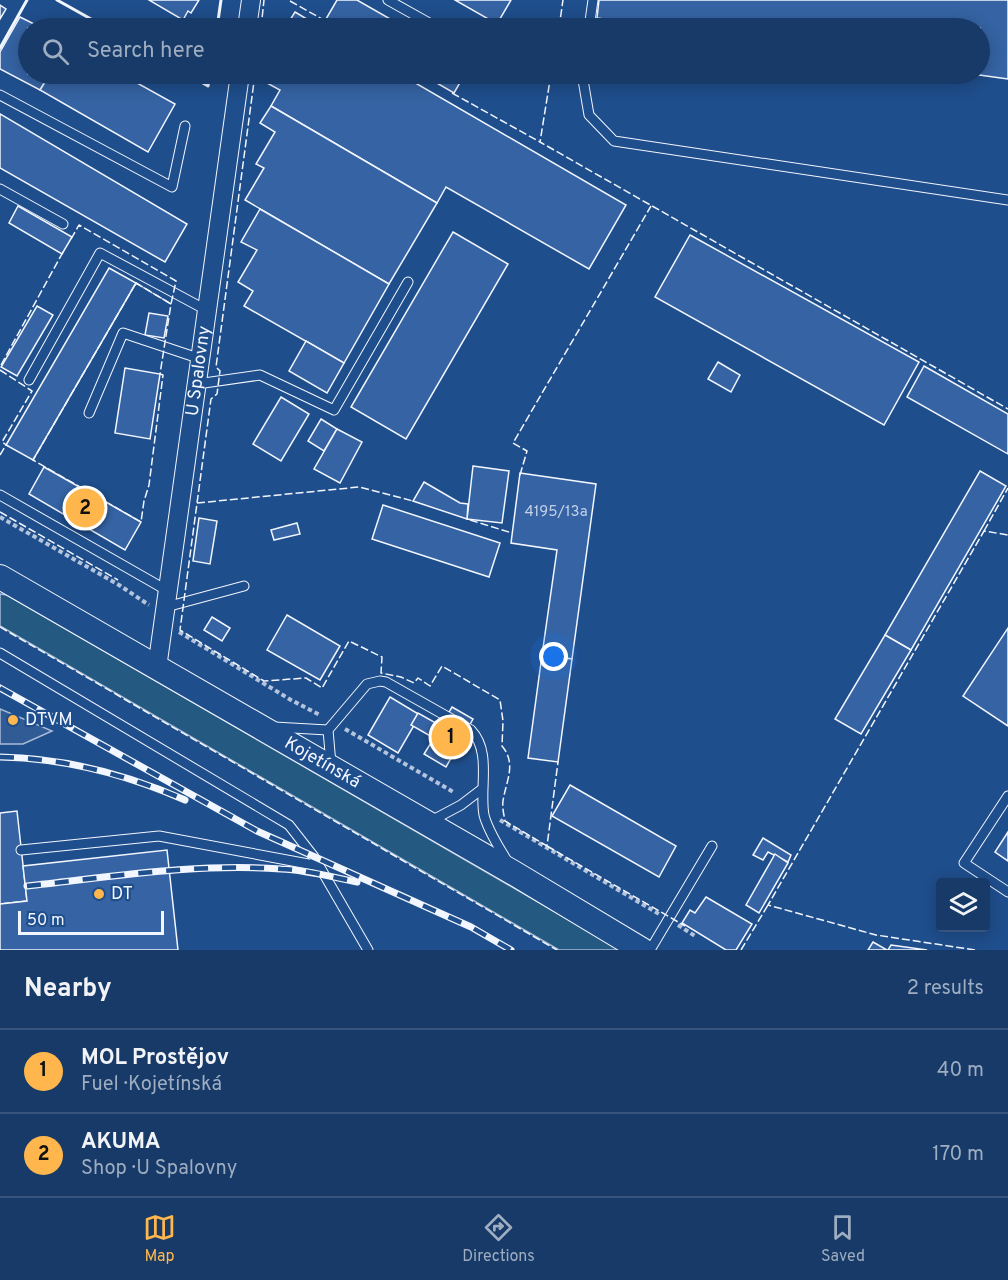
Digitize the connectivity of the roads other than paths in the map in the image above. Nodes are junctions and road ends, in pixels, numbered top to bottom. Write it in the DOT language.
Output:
graph roads {
  1 [pos="250,0"];
  2 [pos="388,0"];
  3 [pos="593,0"];
  4 [pos="248,18"];
  5 [pos="420,18"];
  6 [pos="590,18"];
  7 [pos="239,84"];
  8 [pos="584,84"];
  9 [pos="0,95"];
  10 [pos="184,126"];
  11 [pos="0,189"];
  12 [pos="1008,200"];
  13 [pos="63,224"];
  14 [pos="408,282"];
  15 [pos="208,311"];
  16 [pos="201,359"];
  17 [pos="29,380"];
  18 [pos="197,384"];
  19 [pos="89,413"];
  20 [pos="0,495"];
  21 [pos="0,577"];
  22 [pos="244,586"];
  23 [pos="167,599"];
  24 [pos="0,653"];
  25 [pos="158,668"];
  26 [pos="257,726"];
  27 [pos="328,730"];
  28 [pos="331,767"];
  29 [pos="482,789"];
  30 [pos="1008,796"];
  31 [pos="427,823"];
  32 [pos="712,846"];
  33 [pos="21,850"];
  34 [pos="320,866"];
  35 [pos="512,872"];
  36 [pos="1008,892"];
  37 [pos="368,950"];
  38 [pos="642,950"];
  39 [pos="650,950"];
  1 -- 4 [label="street"];
  2 -- 5 [label="lane"];
  3 -- 6 [label="lane"];
  7 -- 15 [label="street, U Spalovny"];
  8 -- 12 [label="lane"];
  9 -- 10 [label="lane"];
  11 -- 13 [label="lane"];
  14 -- 18 [label="lane"];
  15 -- 16 [label="street, U Spalovny"];
  15 -- 17 [label="lane"];
  16 -- 18 [label="street, U Spalovny"];
  16 -- 19 [label="lane"];
  18 -- 23 [label="street, U Spalovny"];
  20 -- 23 [label="lane"];
  21 -- 25 [label="main road, Kojetínská"];
  22 -- 23 [label="lane"];
  23 -- 25 [label="street, U Spalovny"];
  24 -- 34 [label="lane"];
  25 -- 26 [label="main road, Kojetínská"];
  26 -- 27 [label="lane"];
  26 -- 28 [label="main road, Kojetínská"];
  27 -- 28 [label="lane"];
  27 -- 29 [label="lane"];
  28 -- 31 [label="main road, Kojetínská"];
  29 -- 31 [label="lane"];
  29 -- 35 [label="lane"];
  30 -- 36 [label="lane"];
  31 -- 35 [label="main road, Kojetínská"];
  32 -- 39 [label="lane"];
  33 -- 34 [label="lane"];
  34 -- 37 [label="lane"];
  35 -- 38 [label="main road, Kojetínská"];
}
